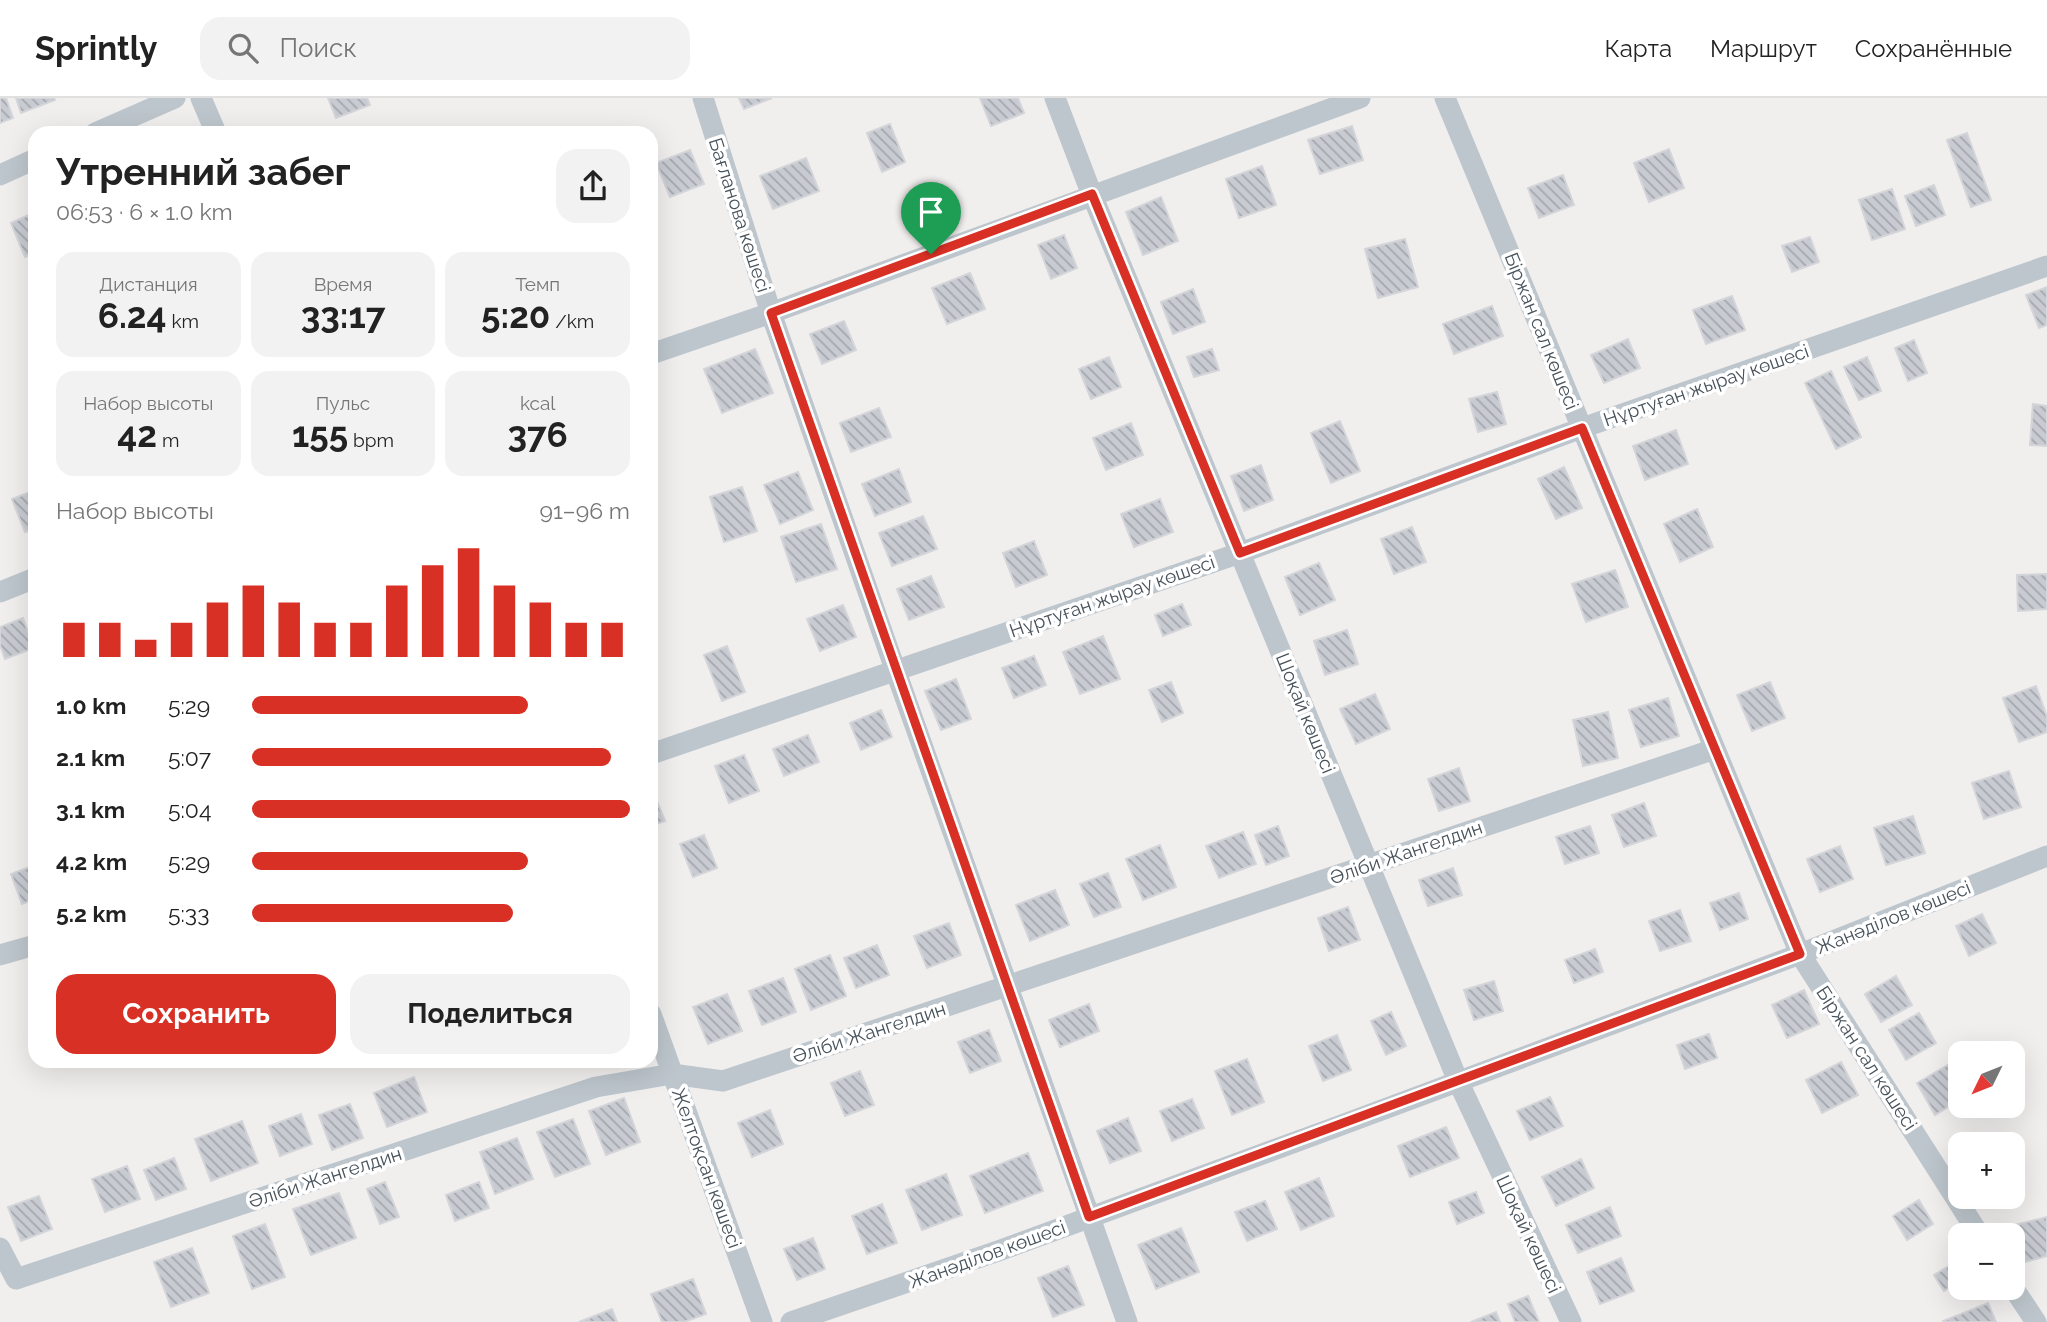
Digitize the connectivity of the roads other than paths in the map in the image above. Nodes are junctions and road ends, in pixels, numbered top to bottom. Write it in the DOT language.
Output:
graph roads {
  1 [pos="175,98"];
  2 [pos="201,98"];
  3 [pos="703,98"];
  4 [pos="1055,98"];
  5 [pos="1360,98"];
  6 [pos="1445,98"];
  7 [pos="111,126"];
  8 [pos="213,126"];
  9 [pos="28,162"];
  10 [pos="0,175"];
  11 [pos="1092,194"];
  12 [pos="2047,266"];
  13 [pos="771,313"];
  14 [pos="658,352"];
  15 [pos="1582,428"];
  16 [pos="1240,553"];
  17 [pos="28,581"];
  18 [pos="0,592"];
  19 [pos="895,669"];
  20 [pos="1715,749"];
  21 [pos="658,752"];
  22 [pos="2047,856"];
  23 [pos="1368,864"];
  24 [pos="28,947"];
  25 [pos="1800,954"];
  26 [pos="0,956"];
  27 [pos="1008,986"];
  28 [pos="658,1033"];
  29 [pos="673,1074"];
  30 [pos="1458,1081"];
  31 [pos="1089,1217"];
  32 [pos="1972,1223"];
  33 [pos="0,1248"];
  34 [pos="2021,1300"];
  35 [pos="762,1322"];
  36 [pos="791,1322"];
  37 [pos="1127,1322"];
  38 [pos="1571,1322"];
  39 [pos="2036,1322"];
  1 -- 7 [label="street"];
  2 -- 8 [label="street"];
  3 -- 13 [label="street, Бағланова көшесі"];
  4 -- 11 [label="street, Шоқай көшесі"];
  5 -- 11 [label="street"];
  6 -- 15 [label="street, Біржан сал көшесі"];
  9 -- 10 [label="street"];
  11 -- 13 [label="street"];
  11 -- 16 [label="street, Шоқай көшесі"];
  12 -- 15 [label="street, Нұртуған жырау көшесі"];
  13 -- 14 [label="street"];
  13 -- 19 [label="street, Бағланова көшесі"];
  15 -- 16 [label="street, Нұртуған жырау көшесі"];
  15 -- 20 [label="street, Біржан сал көшесі"];
  16 -- 19 [label="street, Нұртуған жырау көшесі"];
  16 -- 23 [label="street, Шоқай көшесі"];
  17 -- 18 [label="street"];
  19 -- 21 [label="street, Нұртуған жырау көшесі"];
  19 -- 27 [label="street, Бағланова көшесі"];
  20 -- 23 [label="street, Әліби Жангелдин"];
  20 -- 25 [label="street, Біржан сал көшесі"];
  22 -- 25 [label="street, Жанәділов көшесі"];
  23 -- 27 [label="street, Әліби Жангелдин"];
  23 -- 30 [label="street, Шоқай көшесі"];
  24 -- 26 [label="street"];
  25 -- 30 [label="street, Жанәділов көшесі"];
  25 -- 32 [label="street, Біржан сал көшесі"];
  27 -- 29 [label="street, Әліби Жангелдин"];
  27 -- 31 [label="street, Бағланова көшесі"];
  28 -- 29 [label="street, Желтоқсан көшесі"];
  29 -- 33 [label="street, Әліби Жангелдин"];
  29 -- 35 [label="street, Желтоқсан көшесі"];
  30 -- 31 [label="street, Жанәділов көшесі"];
  30 -- 38 [label="street, Шоқай көшесі"];
  31 -- 36 [label="street, Жанәділов көшесі"];
  31 -- 37 [label="street, Бағланова көшесі"];
  34 -- 39 [label="street"];
}
